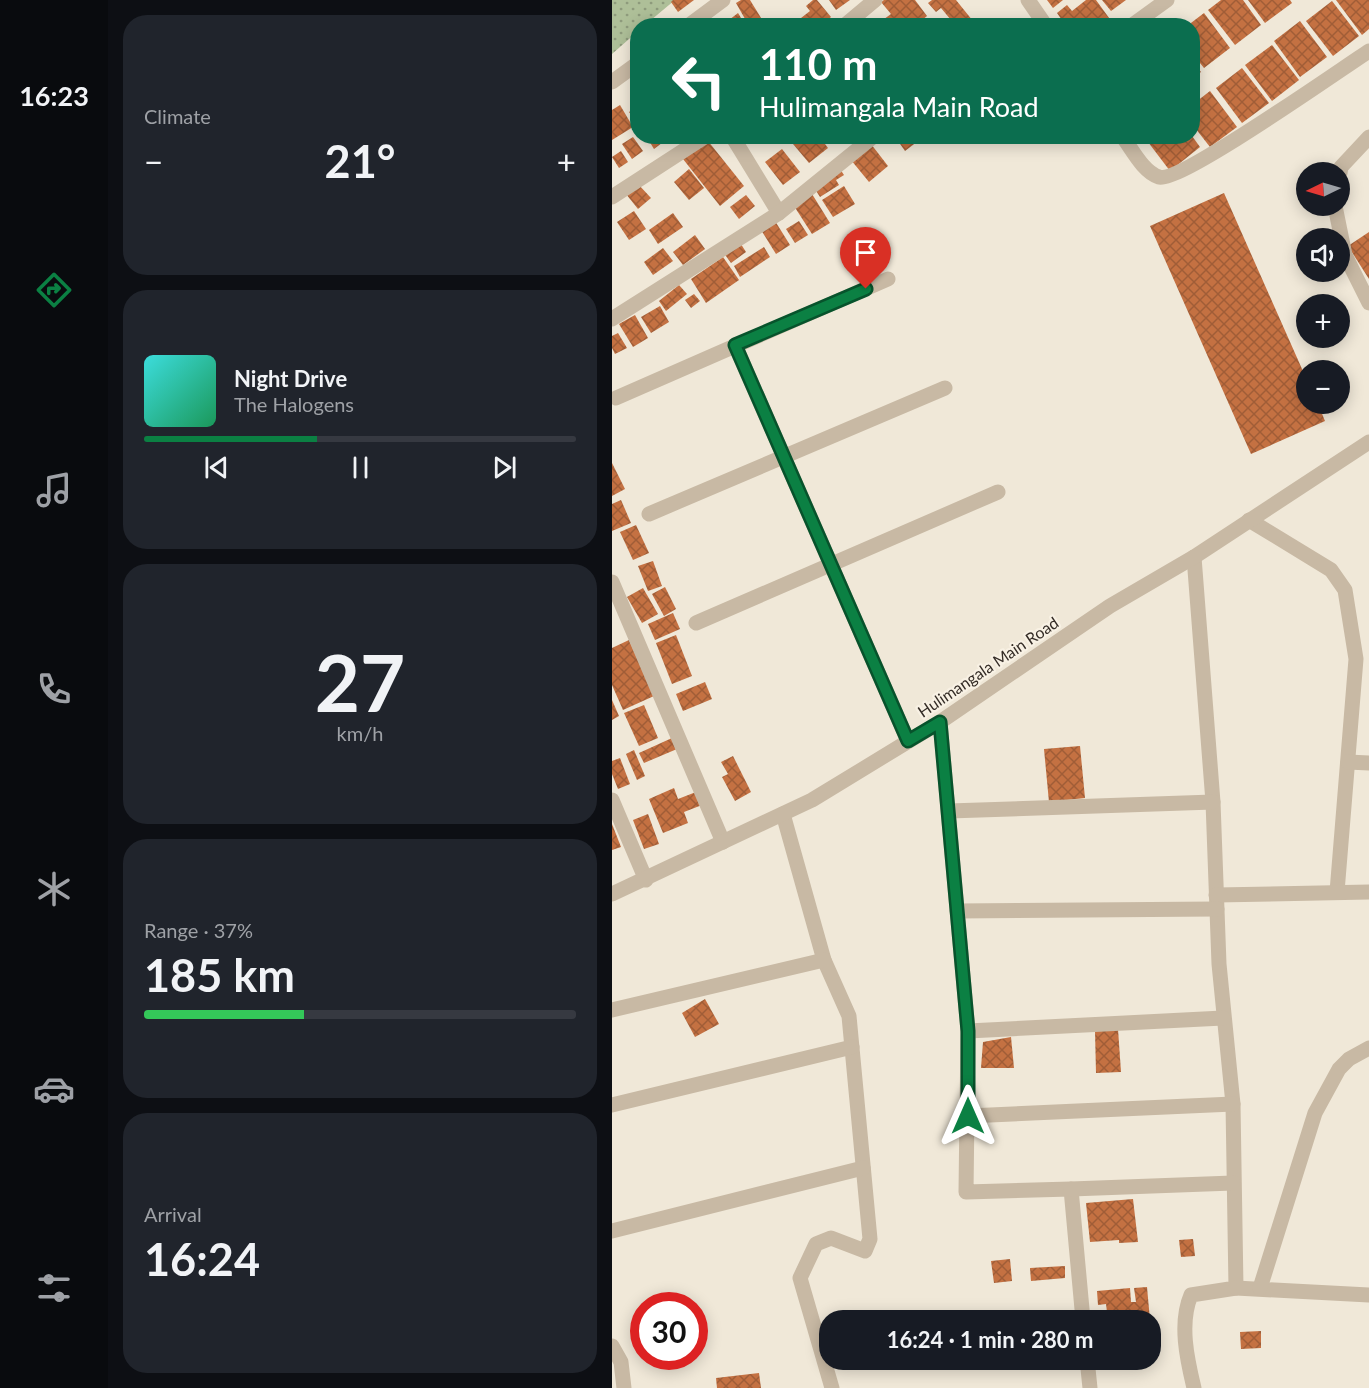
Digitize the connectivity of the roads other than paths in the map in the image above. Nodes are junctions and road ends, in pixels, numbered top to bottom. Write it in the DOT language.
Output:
graph roads {
  1 [pos="723,0"];
  2 [pos="875,0"];
  3 [pos="1028,0"];
  4 [pos="1167,0"];
  5 [pos="699,18"];
  6 [pos="854,18"];
  7 [pos="1040,18"];
  8 [pos="1142,18"];
  9 [pos="1369,51"];
  10 [pos="630,69"];
  11 [pos="612,82"];
  12 [pos="1369,137"];
  13 [pos="693,144"];
  14 [pos="737,144"];
  15 [pos="864,144"];
  16 [pos="1128,144"];
  17 [pos="1346,162"];
  18 [pos="612,197"];
  19 [pos="779,213"];
  20 [pos="1337,216"];
  21 [pos="888,279"];
  22 [pos="1369,303"];
  23 [pos="612,320"];
  24 [pos="735,345"];
  25 [pos="945,388"];
  26 [pos="616,398"];
  27 [pos="1369,442"];
  28 [pos="783,457"];
  29 [pos="998,492"];
  30 [pos="649,514"];
  31 [pos="1250,520"];
  32 [pos="1194,557"];
  33 [pos="831,566"];
  34 [pos="612,582"];
  35 [pos="696,623"];
  36 [pos="940,722"];
  37 [pos="908,741"];
  38 [pos="1348,762"];
  39 [pos="1369,763"];
  40 [pos="612,800"];
  41 [pos="1213,802"];
  42 [pos="950,811"];
  43 [pos="783,814"];
  44 [pos="723,842"];
  45 [pos="646,880"];
  46 [pos="1337,891"];
  47 [pos="1369,892"];
  48 [pos="612,894"];
  49 [pos="1216,902"];
  50 [pos="957,910"];
  51 [pos="824,960"];
  52 [pos="612,1010"];
  53 [pos="1223,1018"];
  54 [pos="968,1031"];
  55 [pos="852,1047"];
  56 [pos="1369,1048"];
  57 [pos="1233,1104"];
  58 [pos="612,1105"];
  59 [pos="968,1116"];
  60 [pos="863,1168"];
  61 [pos="1233,1183"];
  62 [pos="1071,1189"];
  63 [pos="612,1231"];
  64 [pos="1236,1288"];
  65 [pos="1260,1288"];
  66 [pos="1369,1295"];
  67 [pos="1082,1310"];
  68 [pos="612,1346"];
  69 [pos="1088,1370"];
  70 [pos="624,1388"];
  71 [pos="832,1388"];
  72 [pos="1090,1388"];
  73 [pos="1194,1388"];
  1 -- 5 [label="street"];
  2 -- 6 [label="street"];
  3 -- 7 [label="street"];
  4 -- 8 [label="street"];
  9 -- 16 [label="street"];
  10 -- 11 [label="street"];
  12 -- 17 [label="street"];
  13 -- 18 [label="street"];
  14 -- 19 [label="street"];
  15 -- 19 [label="street"];
  19 -- 23 [label="street"];
  20 -- 22 [label="street"];
  21 -- 24 [label="street"];
  24 -- 26 [label="street"];
  24 -- 28 [label="street"];
  25 -- 28 [label="street"];
  27 -- 31 [label="street, Hulimangala Main Road"];
  28 -- 30 [label="street"];
  28 -- 33 [label="street"];
  29 -- 33 [label="street"];
  31 -- 32 [label="street, Hulimangala Main Road"];
  31 -- 38 [label="street"];
  32 -- 36 [label="street, Hulimangala Main Road"];
  32 -- 41 [label="street"];
  33 -- 35 [label="street"];
  33 -- 37 [label="street"];
  34 -- 44 [label="street"];
  36 -- 37 [label="street, Hulimangala Main Road"];
  36 -- 42 [label="street"];
  37 -- 43 [label="street, Hulimangala Main Road"];
  38 -- 39 [label="street"];
  38 -- 46 [label="street"];
  40 -- 45 [label="street"];
  41 -- 42 [label="street"];
  41 -- 49 [label="street"];
  42 -- 50 [label="street"];
  43 -- 44 [label="street, Hulimangala Main Road"];
  43 -- 51 [label="street"];
  44 -- 45 [label="street, Hulimangala Main Road"];
  45 -- 48 [label="street, Hulimangala Main Road"];
  46 -- 47 [label="street"];
  46 -- 49 [label="street"];
  49 -- 50 [label="street"];
  49 -- 53 [label="street"];
  50 -- 54 [label="street"];
  51 -- 52 [label="street"];
  51 -- 55 [label="street"];
  53 -- 54 [label="street"];
  53 -- 57 [label="street"];
  54 -- 59 [label="street"];
  55 -- 58 [label="street"];
  55 -- 60 [label="street"];
  56 -- 65 [label="street"];
  57 -- 59 [label="street"];
  57 -- 61 [label="street"];
  59 -- 62 [label="street"];
  60 -- 63 [label="street"];
  60 -- 71 [label="street"];
  61 -- 62 [label="street"];
  61 -- 64 [label="street"];
  62 -- 67 [label="street"];
  64 -- 65 [label="street"];
  64 -- 73 [label="street"];
  65 -- 66 [label="street"];
  68 -- 70 [label="street"];
  69 -- 72 [label="street"];
}
